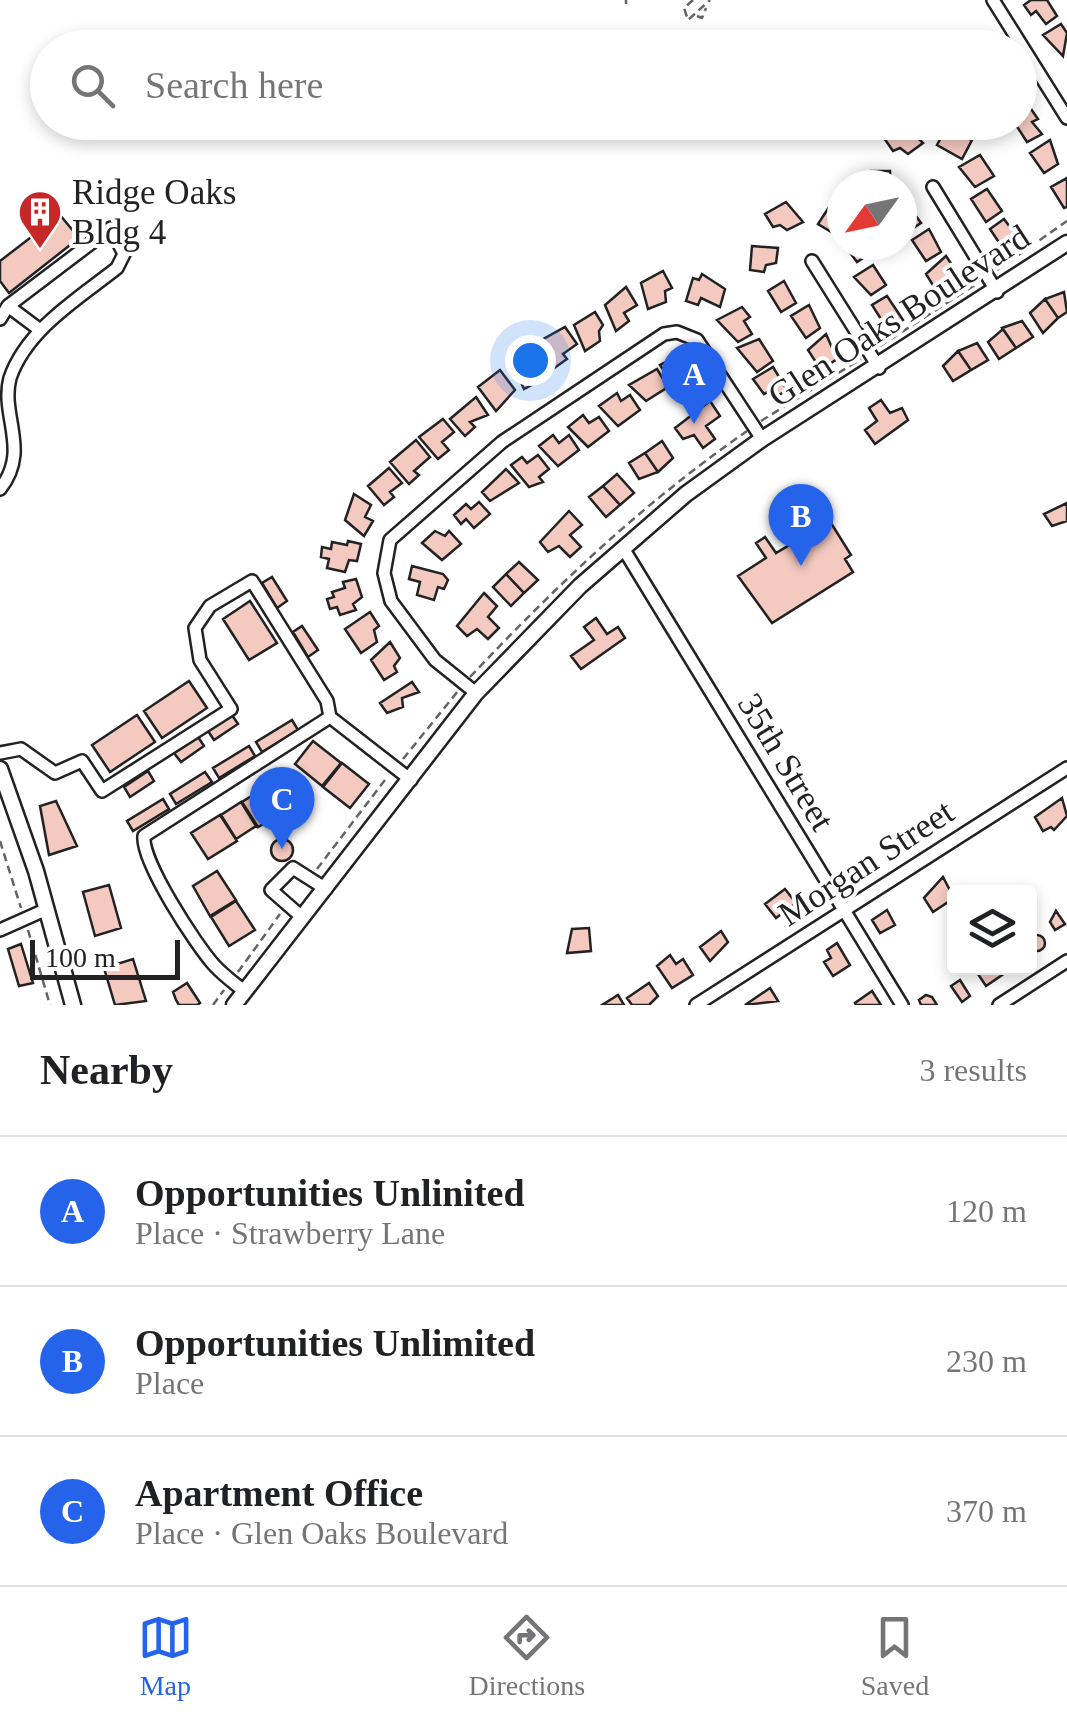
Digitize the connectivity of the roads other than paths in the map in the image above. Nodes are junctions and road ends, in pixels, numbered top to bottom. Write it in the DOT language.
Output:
graph roads {
  1 [pos="993,0"];
  2 [pos="1012,30"];
  3 [pos="1037,70"];
  4 [pos="1067,118"];
  5 [pos="933,187"];
  6 [pos="1067,243"];
  7 [pos="812,262"];
  8 [pos="997,292"];
  9 [pos="8,306"];
  10 [pos="0,319"];
  11 [pos="40,330"];
  12 [pos="879,368"];
  13 [pos="5,379"];
  14 [pos="762,439"];
  15 [pos="0,489"];
  16 [pos="624,548"];
  17 [pos="470,688"];
  18 [pos="330,717"];
  19 [pos="0,753"];
  20 [pos="1067,768"];
  21 [pos="0,769"];
  22 [pos="411,780"];
  23 [pos="326,889"];
  24 [pos="47,909"];
  25 [pos="844,910"];
  26 [pos="303,918"];
  27 [pos="0,930"];
  28 [pos="1067,961"];
  29 [pos="244,991"];
  30 [pos="74,1005"];
  31 [pos="234,1005"];
  32 [pos="696,1005"];
  33 [pos="902,1005"];
  34 [pos="999,1005"];
  1 -- 2 [label="street"];
  3 -- 4 [label="street"];
  5 -- 8 [label="street"];
  6 -- 8 [label="main road, Glen Oaks Boulevard"];
  7 -- 12 [label="street"];
  8 -- 12 [label="main road, Glen Oaks Boulevard"];
  9 -- 10 [label="street"];
  9 -- 11 [label="street"];
  9 -- 11 [label="street"];
  11 -- 13 [label="street"];
  12 -- 14 [label="main road, Glen Oaks Boulevard"];
  13 -- 15 [label="street"];
  14 -- 16 [label="main road, Glen Oaks Boulevard"];
  14 -- 17 [label="street"];
  16 -- 17 [label="main road, Glen Oaks Boulevard"];
  16 -- 25 [label="street, 35th Street"];
  17 -- 22 [label="main road, Glen Oaks Boulevard"];
  18 -- 19 [label="street"];
  18 -- 22 [label="street"];
  18 -- 29 [label="street"];
  20 -- 25 [label="street, Morgan Street"];
  21 -- 24 [label="main road"];
  22 -- 23 [label="main road, Glen Oaks Boulevard"];
  23 -- 26 [label="main road, Glen Oaks Boulevard"];
  23 -- 26 [label="street"];
  24 -- 27 [label="street"];
  24 -- 30 [label="main road"];
  25 -- 32 [label="street, Morgan Street"];
  25 -- 33 [label="street, 35th Street"];
  26 -- 29 [label="main road, Glen Oaks Boulevard"];
  28 -- 34 [label="street"];
  29 -- 31 [label="main road, Glen Oaks Boulevard"];
}
